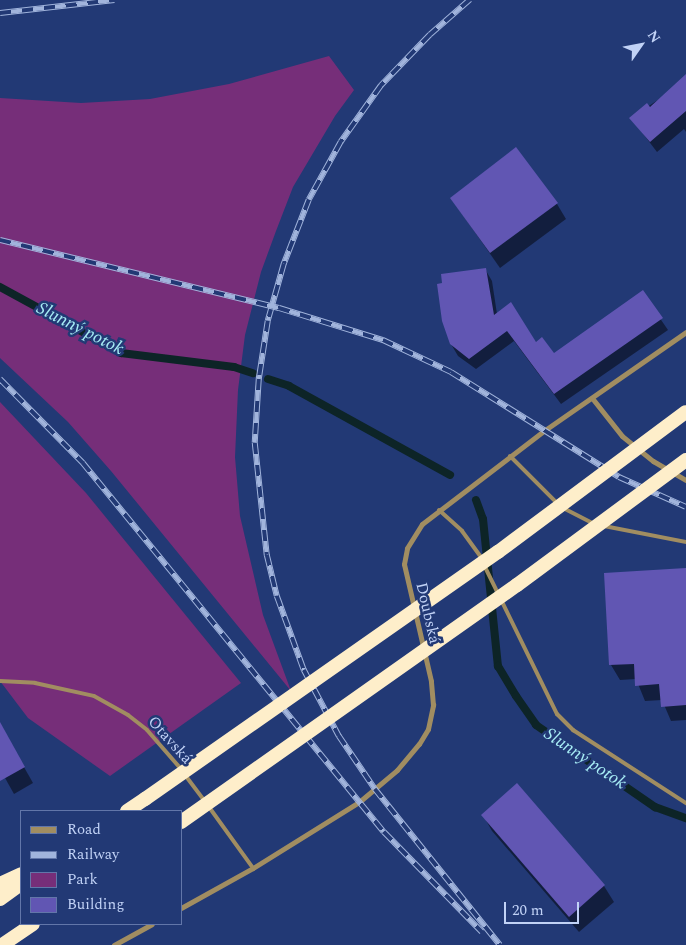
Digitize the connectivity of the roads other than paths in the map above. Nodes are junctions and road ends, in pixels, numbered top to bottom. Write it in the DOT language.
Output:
graph roads {
  1 [pos="686,332"];
  2 [pos="592,398"];
  3 [pos="686,412"];
  4 [pos="510,456"];
  5 [pos="686,460"];
  6 [pos="686,480"];
  7 [pos="439,510"];
  8 [pos="686,542"];
  9 [pos="0,681"];
  10 [pos="686,803"];
  11 [pos="128,810"];
  12 [pos="182,821"];
  13 [pos="253,868"];
  14 [pos="20,874"];
  15 [pos="0,884"];
  16 [pos="20,885"];
  17 [pos="0,898"];
  18 [pos="182,907"];
  19 [pos="32,925"];
  20 [pos="150,925"];
  21 [pos="2,945"];
  22 [pos="114,945"];
  1 -- 2 [label="street, Doubská"];
  2 -- 4 [label="street, Doubská"];
  2 -- 6 [label="street"];
  3 -- 11 [label="highway, bridge"];
  4 -- 7 [label="street, Doubská"];
  4 -- 8 [label="lane"];
  5 -- 12 [label="highway, bridge"];
  7 -- 10 [label="lane, bridge"];
  7 -- 13 [label="street, Doubská"];
  9 -- 13 [label="lane, Otavská"];
  13 -- 18 [label="street, Doubská"];
  14 -- 15 [label="highway"];
  16 -- 17 [label="highway"];
  19 -- 21 [label="highway"];
  20 -- 22 [label="street"];
}
